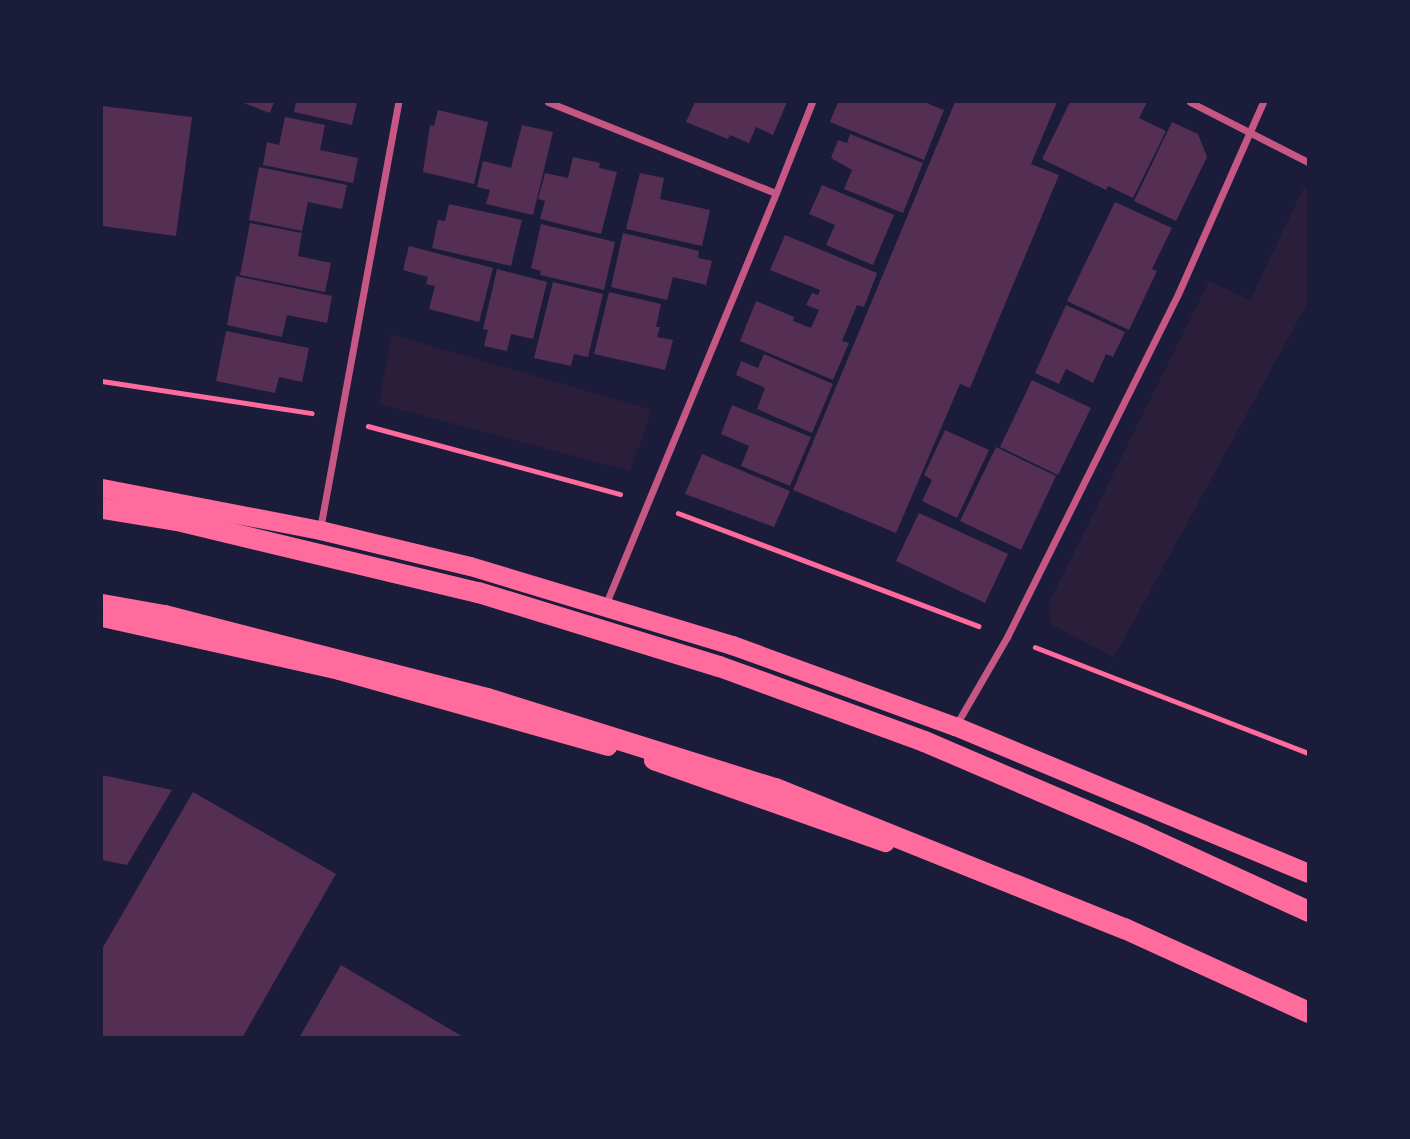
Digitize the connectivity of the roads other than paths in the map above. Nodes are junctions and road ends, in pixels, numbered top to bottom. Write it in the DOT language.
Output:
graph roads {
  1 [pos="398,102"];
  2 [pos="548,102"];
  3 [pos="812,102"];
  4 [pos="1190,102"];
  5 [pos="1263,102"];
  6 [pos="1250,132"];
  7 [pos="1308,162"];
  8 [pos="776,193"];
  9 [pos="102,488"];
  10 [pos="102,508"];
  11 [pos="320,530"];
  12 [pos="102,604"];
  13 [pos="605,606"];
  14 [pos="102,617"];
  15 [pos="955,726"];
  16 [pos="1308,873"];
  17 [pos="1308,911"];
  18 [pos="1308,1012"];
  19 [pos="1308,1019"];
  1 -- 11 [label="street"];
  2 -- 8 [label="street"];
  3 -- 8 [label="street"];
  4 -- 6 [label="street"];
  5 -- 6 [label="street"];
  6 -- 7 [label="street"];
  6 -- 15 [label="street"];
  8 -- 13 [label="street"];
  9 -- 11 [label="highway"];
  10 -- 17 [label="highway"];
  11 -- 13 [label="highway"];
  12 -- 18 [label="highway"];
  13 -- 15 [label="highway"];
  14 -- 19 [label="highway"];
  15 -- 16 [label="highway"];
}
